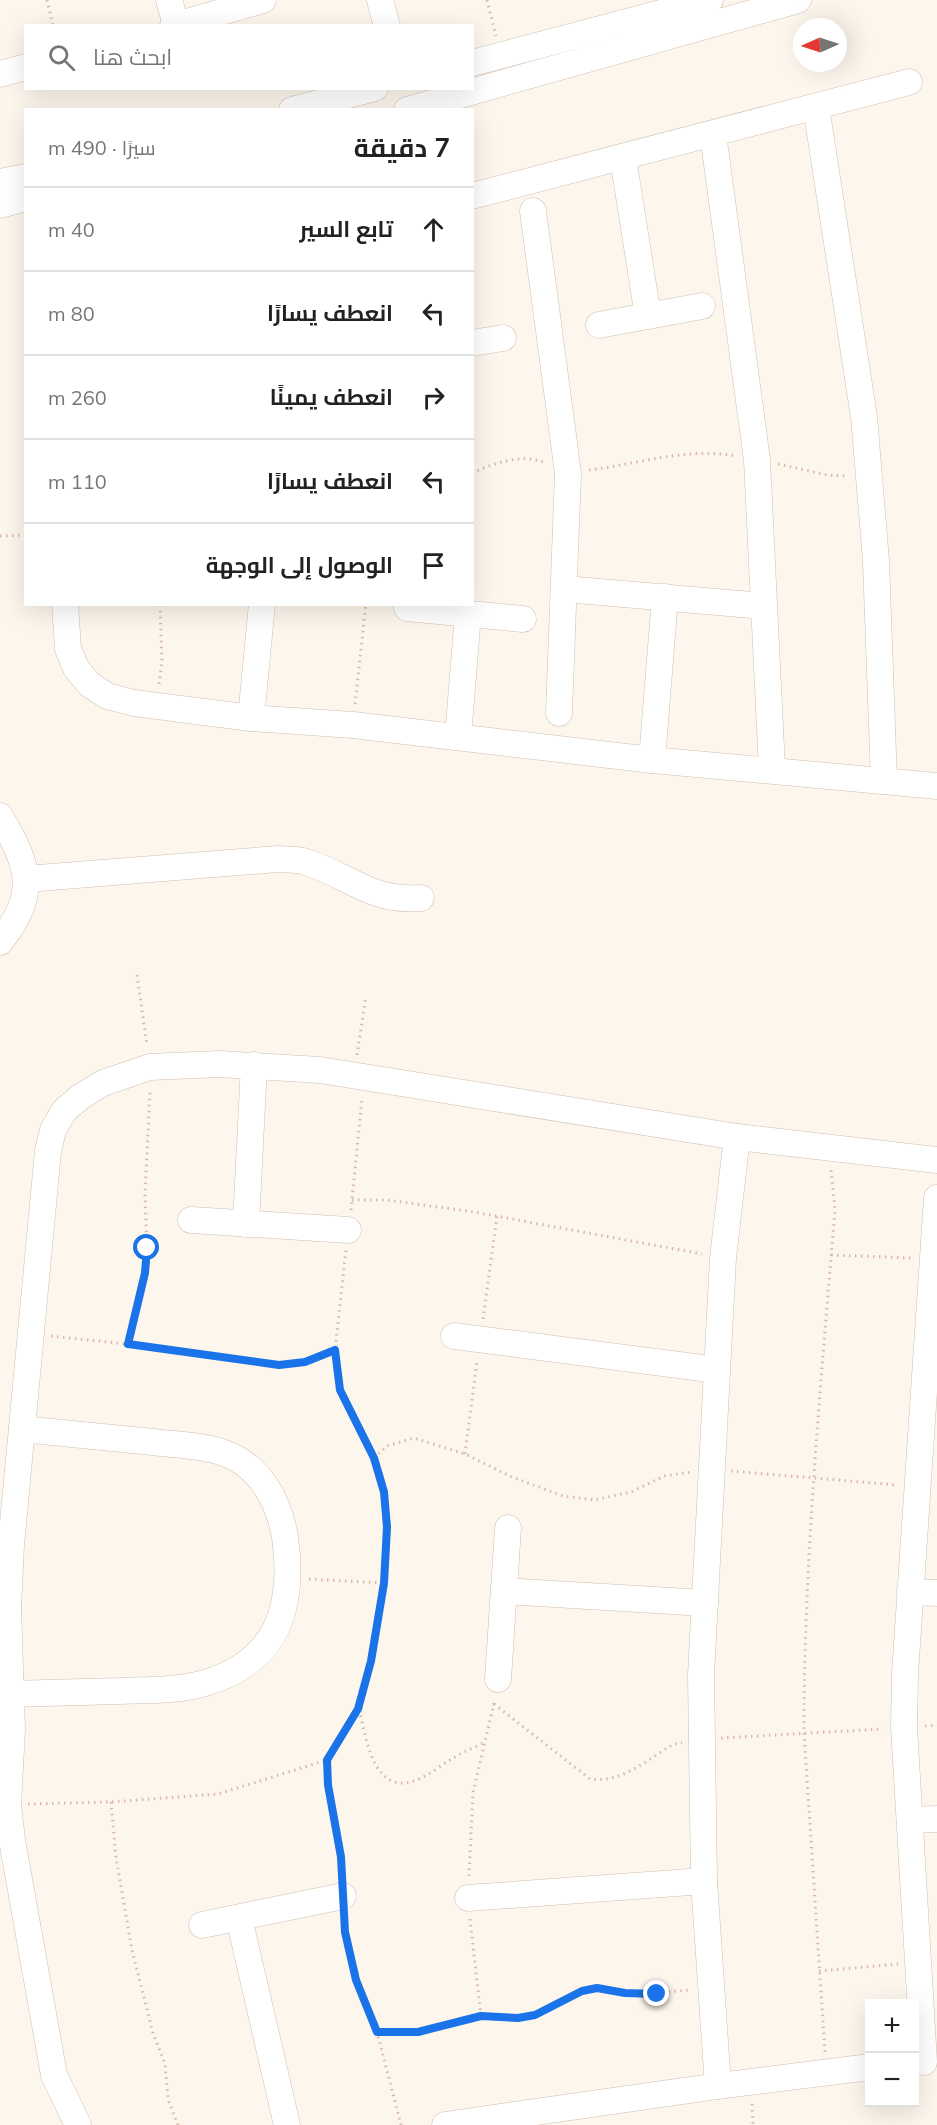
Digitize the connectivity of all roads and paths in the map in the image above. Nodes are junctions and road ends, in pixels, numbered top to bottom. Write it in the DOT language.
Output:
graph roads {
  1 [pos="47,0"];
  2 [pos="169,0"];
  3 [pos="263,0"];
  4 [pos="380,0"];
  5 [pos="487,0"];
  6 [pos="710,0"];
  7 [pos="798,0"];
  8 [pos="53,24"];
  9 [pos="175,24"];
  10 [pos="179,24"];
  11 [pos="386,24"];
  12 [pos="644,31"];
  13 [pos="501,57"];
  14 [pos="474,63"];
  15 [pos="24,68"];
  16 [pos="0,74"];
  17 [pos="909,82"];
  18 [pos="474,87"];
  19 [pos="367,90"];
  20 [pos="464,90"];
  21 [pos="433,100"];
  22 [pos="816,107"];
  23 [pos="300,108"];
  24 [pos="412,108"];
  25 [pos="713,134"];
  26 [pos="623,158"];
  27 [pos="24,177"];
  28 [pos="0,182"];
  29 [pos="474,195"];
  30 [pos="24,199"];
  31 [pos="0,205"];
  32 [pos="533,211"];
  33 [pos="702,306"];
  34 [pos="648,316"];
  35 [pos="599,325"];
  36 [pos="503,338"];
  37 [pos="474,343"];
  38 [pos="757,460"];
  39 [pos="474,473"];
  40 [pos="568,473"];
  41 [pos="870,476"];
  42 [pos="24,535"];
  43 [pos="0,536"];
  44 [pos="565,590"];
  45 [pos="665,597"];
  46 [pos="65,606"];
  47 [pos="160,606"];
  48 [pos="262,606"];
  49 [pos="366,606"];
  50 [pos="764,606"];
  51 [pos="407,608"];
  52 [pos="468,614"];
  53 [pos="523,620"];
  54 [pos="155,706"];
  55 [pos="559,713"];
  56 [pos="251,718"];
  57 [pos="353,724"];
  58 [pos="459,737"];
  59 [pos="652,760"];
  60 [pos="772,769"];
  61 [pos="884,781"];
  62 [pos="937,786"];
  63 [pos="0,816"];
  64 [pos="26,879"];
  65 [pos="421,898"];
  66 [pos="0,942"];
  67 [pos="137,975"];
  68 [pos="366,996"];
  69 [pos="254,1065"];
  70 [pos="150,1067"];
  71 [pos="359,1075"];
  72 [pos="737,1137"];
  73 [pos="824,1148"];
  74 [pos="937,1160"];
  75 [pos="937,1198"];
  76 [pos="352,1200"];
  77 [pos="191,1220"];
  78 [pos="246,1224"];
  79 [pos="348,1230"];
  80 [pos="831,1255"];
  81 [pos="723,1258"];
  82 [pos="933,1259"];
  83 [pos="32,1334"];
  84 [pos="454,1336"];
  85 [pos="128,1344"];
  86 [pos="335,1350"];
  87 [pos="932,1357"];
  88 [pos="717,1370"];
  89 [pos="22,1429"];
  90 [pos="374,1458"];
  91 [pos="713,1470"];
  92 [pos="813,1478"];
  93 [pos="918,1487"];
  94 [pos="508,1528"];
  95 [pos="286,1578"];
  96 [pos="384,1583"];
  97 [pos="504,1591"];
  98 [pos="910,1592"];
  99 [pos="937,1593"];
  100 [pos="705,1603"];
  101 [pos="498,1679"];
  102 [pos="10,1694"];
  103 [pos="358,1709"];
  104 [pos="486,1742"];
  105 [pos="327,1760"];
  106 [pos="111,1802"];
  107 [pos="8,1805"];
  108 [pos="937,1819"];
  109 [pos="910,1820"];
  110 [pos="704,1881"];
  111 [pos="343,1896"];
  112 [pos="468,1898"];
  113 [pos="239,1918"];
  114 [pos="202,1925"];
  115 [pos="918,1963"];
  116 [pos="819,1971"];
  117 [pos="711,1987"];
  118 [pos="481,2016"];
  119 [pos="377,2032"];
  120 [pos="925,2062"];
  121 [pos="865,2067"];
  122 [pos="827,2071"];
  123 [pos="718,2086"];
  124 [pos="78,2125"];
  125 [pos="178,2125"];
  126 [pos="287,2125"];
  127 [pos="400,2125"];
  128 [pos="445,2125"];
  1 -- 8 [label="path"];
  2 -- 9 [label="street"];
  3 -- 10 [label="street"];
  4 -- 11 [label="street"];
  5 -- 13 [label="path"];
  6 -- 12 [label="street"];
  7 -- 12 [label="street"];
  12 -- 13 [label="street"];
  12 -- 18 [label="street"];
  13 -- 14 [label="street"];
  15 -- 16 [label="street"];
  17 -- 22 [label="street"];
  19 -- 23 [label="street"];
  20 -- 21 [label="street"];
  21 -- 24 [label="street"];
  22 -- 25 [label="street"];
  22 -- 41 [label="street"];
  25 -- 26 [label="street"];
  25 -- 38 [label="street"];
  26 -- 29 [label="street"];
  26 -- 34 [label="street"];
  27 -- 28 [label="street"];
  30 -- 31 [label="street"];
  32 -- 40 [label="street"];
  33 -- 34 [label="street"];
  34 -- 35 [label="street"];
  36 -- 37 [label="street"];
  38 -- 40 [label="path"];
  38 -- 41 [label="path"];
  38 -- 50 [label="street"];
  39 -- 40 [label="path"];
  40 -- 44 [label="street"];
  41 -- 61 [label="street"];
  42 -- 43 [label="path"];
  44 -- 45 [label="street"];
  44 -- 55 [label="street"];
  45 -- 50 [label="street"];
  45 -- 59 [label="street"];
  46 -- 54 [label="street"];
  47 -- 54 [label="path"];
  48 -- 56 [label="street"];
  49 -- 57 [label="path"];
  50 -- 60 [label="street"];
  51 -- 52 [label="street"];
  52 -- 53 [label="street"];
  52 -- 58 [label="street"];
  54 -- 56 [label="street"];
  56 -- 57 [label="street"];
  57 -- 58 [label="street"];
  58 -- 59 [label="street"];
  59 -- 60 [label="street"];
  60 -- 61 [label="street"];
  61 -- 62 [label="street"];
  63 -- 64 [label="street"];
  64 -- 65 [label="street"];
  64 -- 66 [label="street"];
  67 -- 70 [label="path"];
  68 -- 71 [label="path"];
  69 -- 70 [label="street"];
  69 -- 71 [label="street"];
  69 -- 78 [label="street"];
  70 -- 83 [label="street"];
  70 -- 85 [label="path"];
  71 -- 72 [label="street"];
  71 -- 76 [label="path"];
  72 -- 73 [label="street"];
  72 -- 81 [label="street"];
  73 -- 74 [label="street"];
  73 -- 80 [label="path"];
  75 -- 82 [label="street"];
  76 -- 79 [label="path"];
  76 -- 81 [label="path"];
  77 -- 78 [label="street"];
  78 -- 79 [label="street"];
  79 -- 86 [label="path"];
  80 -- 82 [label="path"];
  80 -- 92 [label="path"];
  81 -- 88 [label="street"];
  82 -- 87 [label="street"];
  83 -- 85 [label="path"];
  83 -- 89 [label="street"];
  84 -- 88 [label="street"];
  85 -- 86 [label="path"];
  86 -- 90 [label="path"];
  87 -- 93 [label="street"];
  88 -- 91 [label="street"];
  89 -- 95 [label="street"];
  89 -- 102 [label="street"];
  90 -- 91 [label="path"];
  90 -- 96 [label="path"];
  91 -- 92 [label="path"];
  91 -- 100 [label="street"];
  92 -- 93 [label="path"];
  92 -- 116 [label="path"];
  93 -- 98 [label="street"];
  94 -- 97 [label="street"];
  95 -- 96 [label="path"];
  95 -- 102 [label="street"];
  96 -- 103 [label="path"];
  97 -- 100 [label="street"];
  97 -- 101 [label="street"];
  98 -- 99 [label="street"];
  98 -- 109 [label="street"];
  100 -- 110 [label="street"];
  101 -- 104 [label="path"];
  102 -- 107 [label="street"];
  103 -- 104 [label="path"];
  103 -- 105 [label="path"];
  104 -- 112 [label="path"];
  105 -- 106 [label="path"];
  105 -- 111 [label="path"];
  106 -- 107 [label="path"];
  106 -- 125 [label="path"];
  107 -- 124 [label="street"];
  108 -- 109 [label="street"];
  109 -- 115 [label="street"];
  110 -- 112 [label="street"];
  110 -- 117 [label="street"];
  111 -- 113 [label="street"];
  111 -- 119 [label="path"];
  112 -- 118 [label="path"];
  113 -- 114 [label="street"];
  113 -- 126 [label="street"];
  115 -- 116 [label="path"];
  115 -- 120 [label="street"];
  116 -- 122 [label="path"];
  117 -- 118 [label="path"];
  117 -- 123 [label="street"];
  118 -- 119 [label="path"];
  119 -- 127 [label="path"];
  121 -- 122 [label="street"];
  122 -- 123 [label="street"];
  123 -- 128 [label="street"];
}
